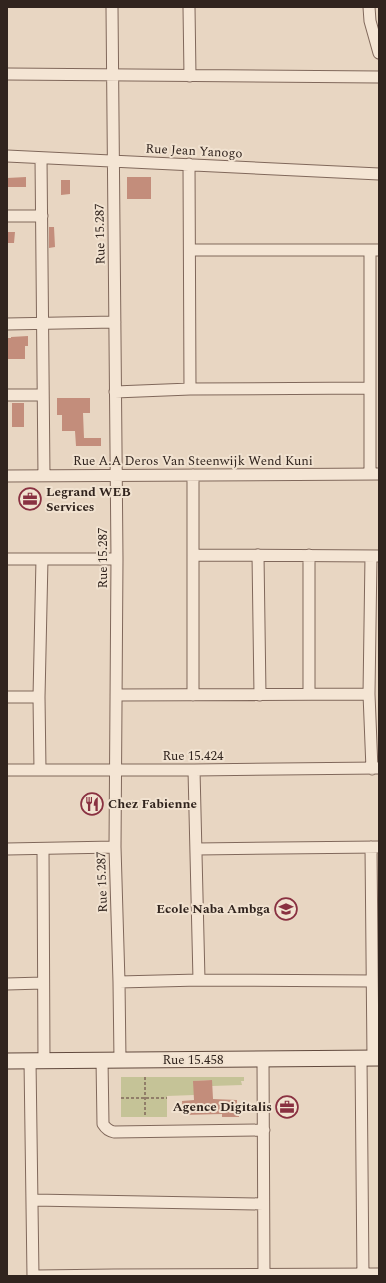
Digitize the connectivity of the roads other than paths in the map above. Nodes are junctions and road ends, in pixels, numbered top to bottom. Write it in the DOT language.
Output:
graph roads {
  1 [pos="112,7"];
  2 [pos="189,7"];
  3 [pos="369,7"];
  4 [pos="379,53"];
  5 [pos="7,74"];
  6 [pos="112,75"];
  7 [pos="190,76"];
  8 [pos="379,77"];
  9 [pos="7,156"];
  10 [pos="41,158"];
  11 [pos="113,162"];
  12 [pos="189,164"];
  13 [pos="379,174"];
  14 [pos="7,216"];
  15 [pos="42,216"];
  16 [pos="190,250"];
  17 [pos="375,250"];
  18 [pos="115,322"];
  19 [pos="42,323"];
  20 [pos="7,324"];
  21 [pos="370,388"];
  22 [pos="190,390"];
  23 [pos="115,392"];
  24 [pos="7,395"];
  25 [pos="43,395"];
  26 [pos="375,474"];
  27 [pos="193,475"];
  28 [pos="7,476"];
  29 [pos="44,476"];
  30 [pos="116,476"];
  31 [pos="193,555"];
  32 [pos="258,555"];
  33 [pos="309,555"];
  34 [pos="375,556"];
  35 [pos="7,559"];
  36 [pos="42,559"];
  37 [pos="117,559"];
  38 [pos="309,694"];
  39 [pos="369,694"];
  40 [pos="260,695"];
  41 [pos="116,696"];
  42 [pos="193,696"];
  43 [pos="7,697"];
  44 [pos="39,697"];
  45 [pos="375,768"];
  46 [pos="115,769"];
  47 [pos="7,770"];
  48 [pos="40,770"];
  49 [pos="194,770"];
  50 [pos="115,847"];
  51 [pos="375,847"];
  52 [pos="43,848"];
  53 [pos="7,849"];
  54 [pos="197,849"];
  55 [pos="199,980"];
  56 [pos="372,981"];
  57 [pos="119,982"];
  58 [pos="42,983"];
  59 [pos="7,984"];
  60 [pos="371,1058"];
  61 [pos="102,1060"];
  62 [pos="120,1060"];
  63 [pos="263,1060"];
  64 [pos="7,1061"];
  65 [pos="37,1061"];
  66 [pos="264,1130"];
  67 [pos="33,1200"];
  68 [pos="263,1204"];
  69 [pos="379,1274"];
  70 [pos="114,1275"];
  71 [pos="264,1275"];
  72 [pos="363,1275"];
  73 [pos="33,1276"];
  74 [pos="36,1276"];
  1 -- 6 [label="street, Rue 15.287"];
  2 -- 7 [label="street"];
  3 -- 4 [label="street"];
  5 -- 6 [label="street"];
  6 -- 7 [label="street"];
  6 -- 11 [label="street, Rue 15.287"];
  7 -- 8 [label="street"];
  9 -- 10 [label="street, Rue Jean Yanogo"];
  10 -- 11 [label="street, Rue Jean Yanogo"];
  10 -- 15 [label="street"];
  11 -- 12 [label="street, Rue Jean Yanogo"];
  11 -- 18 [label="street, Rue 15.287"];
  12 -- 13 [label="street, Rue Jean Yanogo"];
  12 -- 16 [label="street"];
  14 -- 15 [label="street"];
  15 -- 19 [label="street"];
  16 -- 17 [label="street"];
  16 -- 22 [label="street"];
  17 -- 21 [label="street"];
  18 -- 19 [label="street"];
  18 -- 23 [label="street, Rue 15.287"];
  19 -- 20 [label="street"];
  19 -- 25 [label="street"];
  21 -- 22 [label="street"];
  21 -- 26 [label="street"];
  22 -- 23 [label="street"];
  23 -- 30 [label="street, Rue 15.287"];
  24 -- 25 [label="street"];
  25 -- 29 [label="street"];
  26 -- 27 [label="street, Rue A.A Deros Van Steenwijk Wend Kuni"];
  27 -- 30 [label="street, Rue A.A Deros Van Steenwijk Wend Kuni"];
  27 -- 31 [label="street"];
  28 -- 29 [label="street, Rue A.A Deros Van Steenwijk Wend Kuni"];
  29 -- 30 [label="street, Rue A.A Deros Van Steenwijk Wend Kuni"];
  30 -- 37 [label="street, Rue 15.287"];
  31 -- 32 [label="street"];
  31 -- 42 [label="street"];
  32 -- 33 [label="street"];
  32 -- 40 [label="street"];
  33 -- 34 [label="street"];
  33 -- 38 [label="street"];
  34 -- 39 [label="street"];
  35 -- 36 [label="street"];
  36 -- 37 [label="street"];
  36 -- 44 [label="street"];
  37 -- 41 [label="street, Rue 15.287"];
  38 -- 39 [label="street"];
  38 -- 40 [label="street"];
  39 -- 45 [label="street"];
  40 -- 42 [label="street"];
  41 -- 42 [label="street"];
  41 -- 46 [label="street, Rue 15.287"];
  43 -- 44 [label="street"];
  44 -- 48 [label="street"];
  45 -- 49 [label="street, Rue 15.424"];
  46 -- 48 [label="street, Rue 15.424"];
  46 -- 49 [label="street, Rue 15.424"];
  46 -- 50 [label="street, Rue 15.287"];
  47 -- 48 [label="street, Rue 15.424"];
  49 -- 54 [label="street"];
  50 -- 52 [label="street"];
  50 -- 57 [label="street, Rue 15.287"];
  51 -- 54 [label="street"];
  51 -- 56 [label="street"];
  52 -- 53 [label="street"];
  52 -- 58 [label="street"];
  54 -- 55 [label="street"];
  55 -- 56 [label="street"];
  55 -- 57 [label="street"];
  56 -- 60 [label="street"];
  57 -- 62 [label="street, Rue 15.287"];
  58 -- 59 [label="street"];
  58 -- 65 [label="street"];
  60 -- 63 [label="main road, Rue 15.458"];
  60 -- 72 [label="street"];
  61 -- 62 [label="main road, Rue 15.458"];
  61 -- 65 [label="main road, Rue 15.458"];
  61 -- 66 [label="street"];
  62 -- 63 [label="main road, Rue 15.458"];
  63 -- 66 [label="street"];
  64 -- 65 [label="main road, Rue 15.458"];
  65 -- 67 [label="street"];
  66 -- 68 [label="street"];
  67 -- 68 [label="street"];
  67 -- 73 [label="street"];
  68 -- 71 [label="street"];
  69 -- 72 [label="street"];
  70 -- 71 [label="street"];
  70 -- 74 [label="street"];
  71 -- 72 [label="street"];
}
